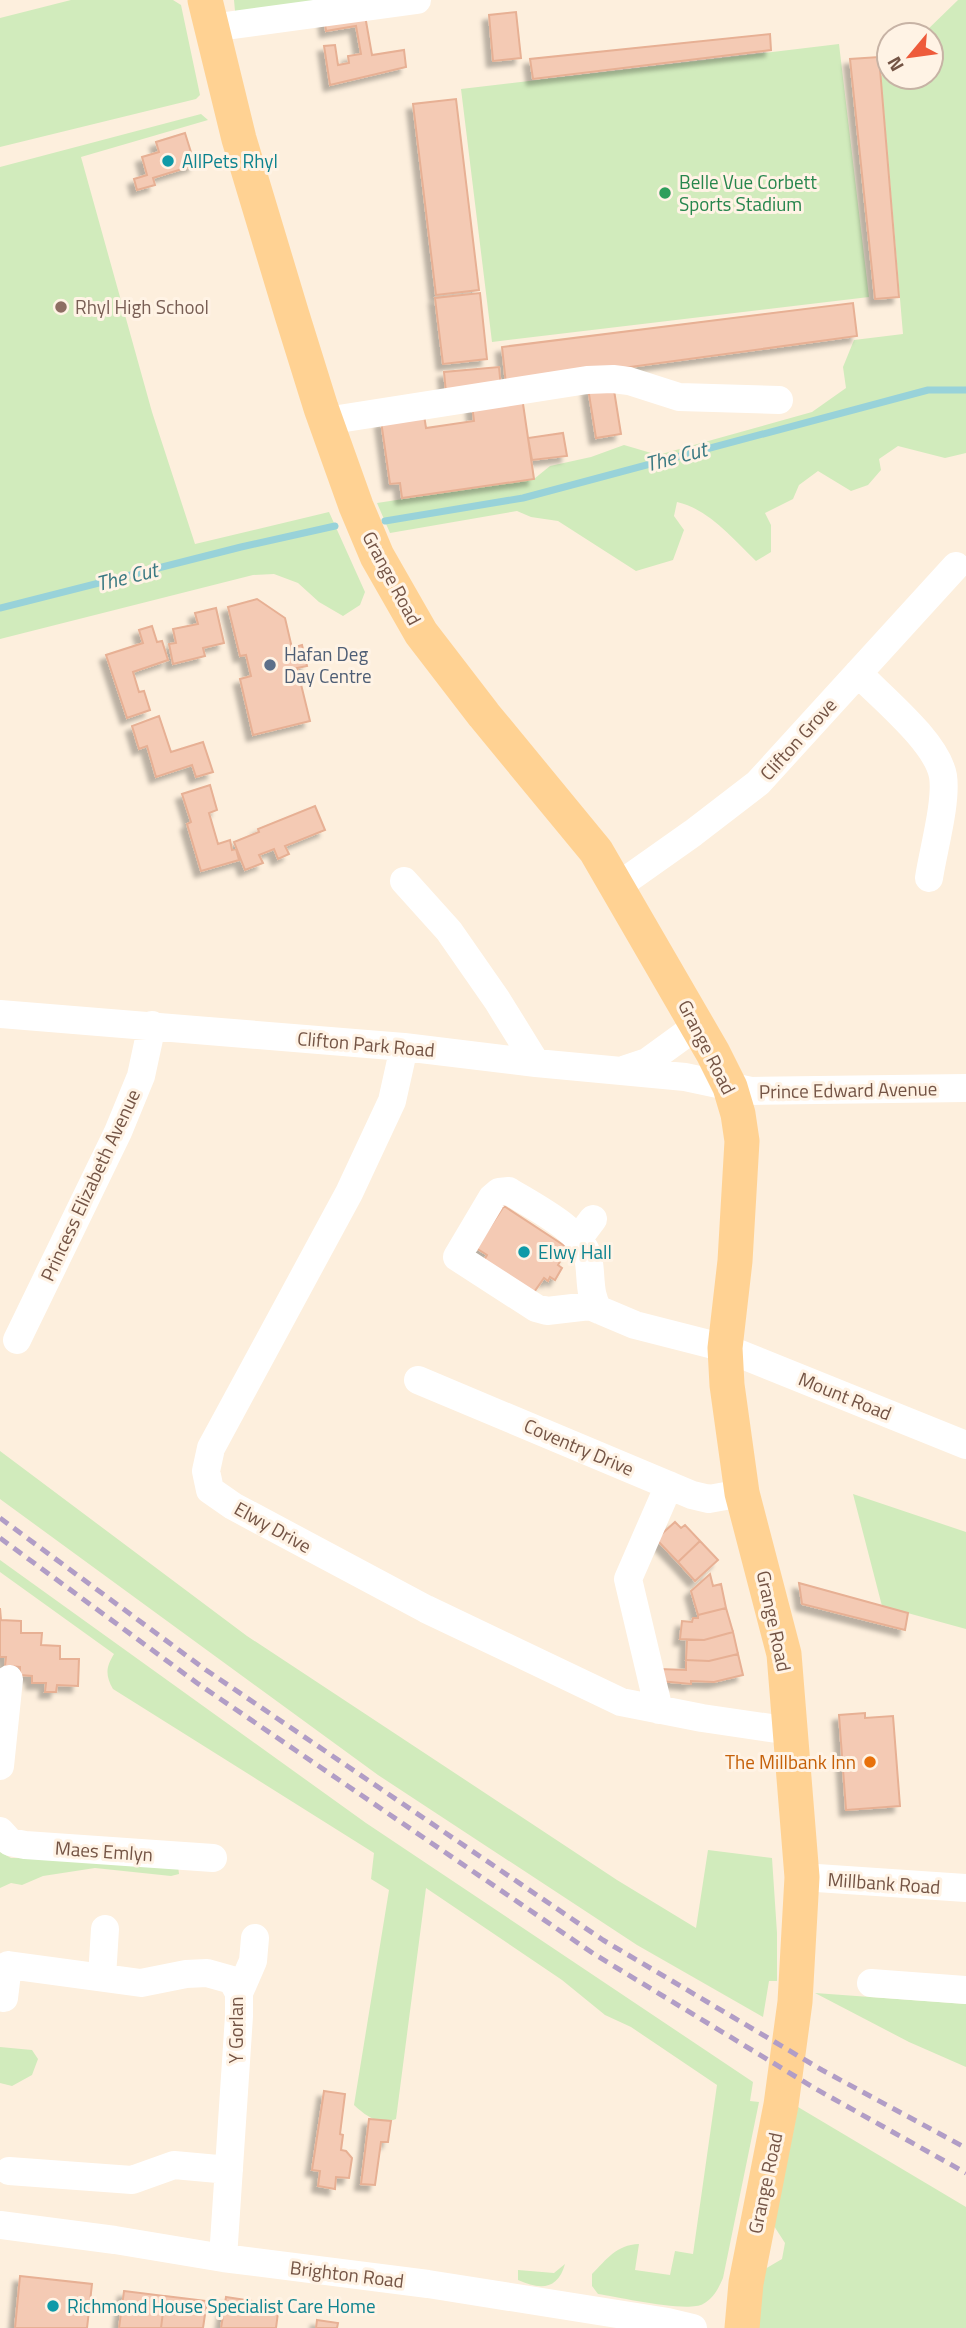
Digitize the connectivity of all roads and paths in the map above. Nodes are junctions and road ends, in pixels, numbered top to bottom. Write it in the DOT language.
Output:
graph roads {
  1 [pos="417,0"];
  2 [pos="208,14"];
  3 [pos="779,400"];
  4 [pos="326,421"];
  5 [pos="956,566"];
  6 [pos="858,673"];
  7 [pos="929,878"];
  8 [pos="404,881"];
  9 [pos="618,886"];
  10 [pos="0,1014"];
  11 [pos="152,1025"];
  12 [pos="698,1025"];
  13 [pos="404,1047"];
  14 [pos="536,1063"];
  15 [pos="624,1070"];
  16 [pos="730,1087"];
  17 [pos="966,1088"];
  18 [pos="599,1310"];
  19 [pos="17,1341"];
  20 [pos="725,1348"];
  21 [pos="418,1380"];
  22 [pos="966,1445"];
  23 [pos="669,1485"];
  24 [pos="742,1493"];
  25 [pos="9,1679"];
  26 [pos="659,1710"];
  27 [pos="791,1731"];
  28 [pos="0,1766"];
  29 [pos="0,1831"];
  30 [pos="213,1858"];
  31 [pos="802,1877"];
  32 [pos="966,1888"];
  33 [pos="105,1929"];
  34 [pos="256,1938"];
  35 [pos="102,1977"];
  36 [pos="871,1983"];
  37 [pos="966,1990"];
  38 [pos="239,1993"];
  39 [pos="4,1998"];
  40 [pos="229,2170"];
  41 [pos="9,2171"];
  42 [pos="0,2225"];
  43 [pos="223,2258"];
  44 [pos="693,2328"];
  45 [pos="742,2328"];
  1 -- 2 [label="street"];
  2 -- 4 [label="main road, Grange Road"];
  3 -- 4 [label="street"];
  4 -- 9 [label="main road, Grange Road"];
  5 -- 6 [label="street, Clifton Grove"];
  6 -- 7 [label="street"];
  6 -- 9 [label="street, Clifton Grove"];
  8 -- 14 [label="street"];
  9 -- 12 [label="main road, Grange Road"];
  10 -- 11 [label="street, Clifton Park Road"];
  11 -- 13 [label="street, Clifton Park Road"];
  11 -- 19 [label="street, Princess Elizabeth Avenue"];
  12 -- 15 [label="street"];
  12 -- 16 [label="main road, Grange Road"];
  13 -- 14 [label="street, Clifton Park Road"];
  13 -- 26 [label="street, Elwy Drive"];
  14 -- 15 [label="street, Clifton Park Road"];
  15 -- 16 [label="street, Clifton Park Road"];
  16 -- 17 [label="street, Prince Edward Avenue"];
  16 -- 20 [label="main road, Grange Road"];
  18 -- 18 [label="street"];
  18 -- 20 [label="street, Mount Road"];
  20 -- 22 [label="street, Mount Road"];
  20 -- 24 [label="main road, Grange Road"];
  21 -- 23 [label="street, Coventry Drive"];
  23 -- 24 [label="street, Coventry Drive"];
  23 -- 26 [label="street"];
  24 -- 27 [label="main road, Grange Road"];
  25 -- 28 [label="street"];
  26 -- 27 [label="street, Elwy Drive"];
  27 -- 31 [label="main road, Grange Road"];
  29 -- 30 [label="street, Maes Emlyn"];
  31 -- 32 [label="street, Millbank Road"];
  31 -- 45 [label="main road, Grange Road"];
  33 -- 35 [label="street"];
  34 -- 38 [label="street"];
  35 -- 38 [label="street, Y Gorlan"];
  35 -- 39 [label="street, Y Gorlan"];
  36 -- 37 [label="street"];
  38 -- 40 [label="street, Y Gorlan"];
  40 -- 41 [label="street"];
  40 -- 43 [label="street, Y Gorlan"];
  42 -- 43 [label="street, Brighton Road"];
  43 -- 44 [label="street, Brighton Road"];
}
